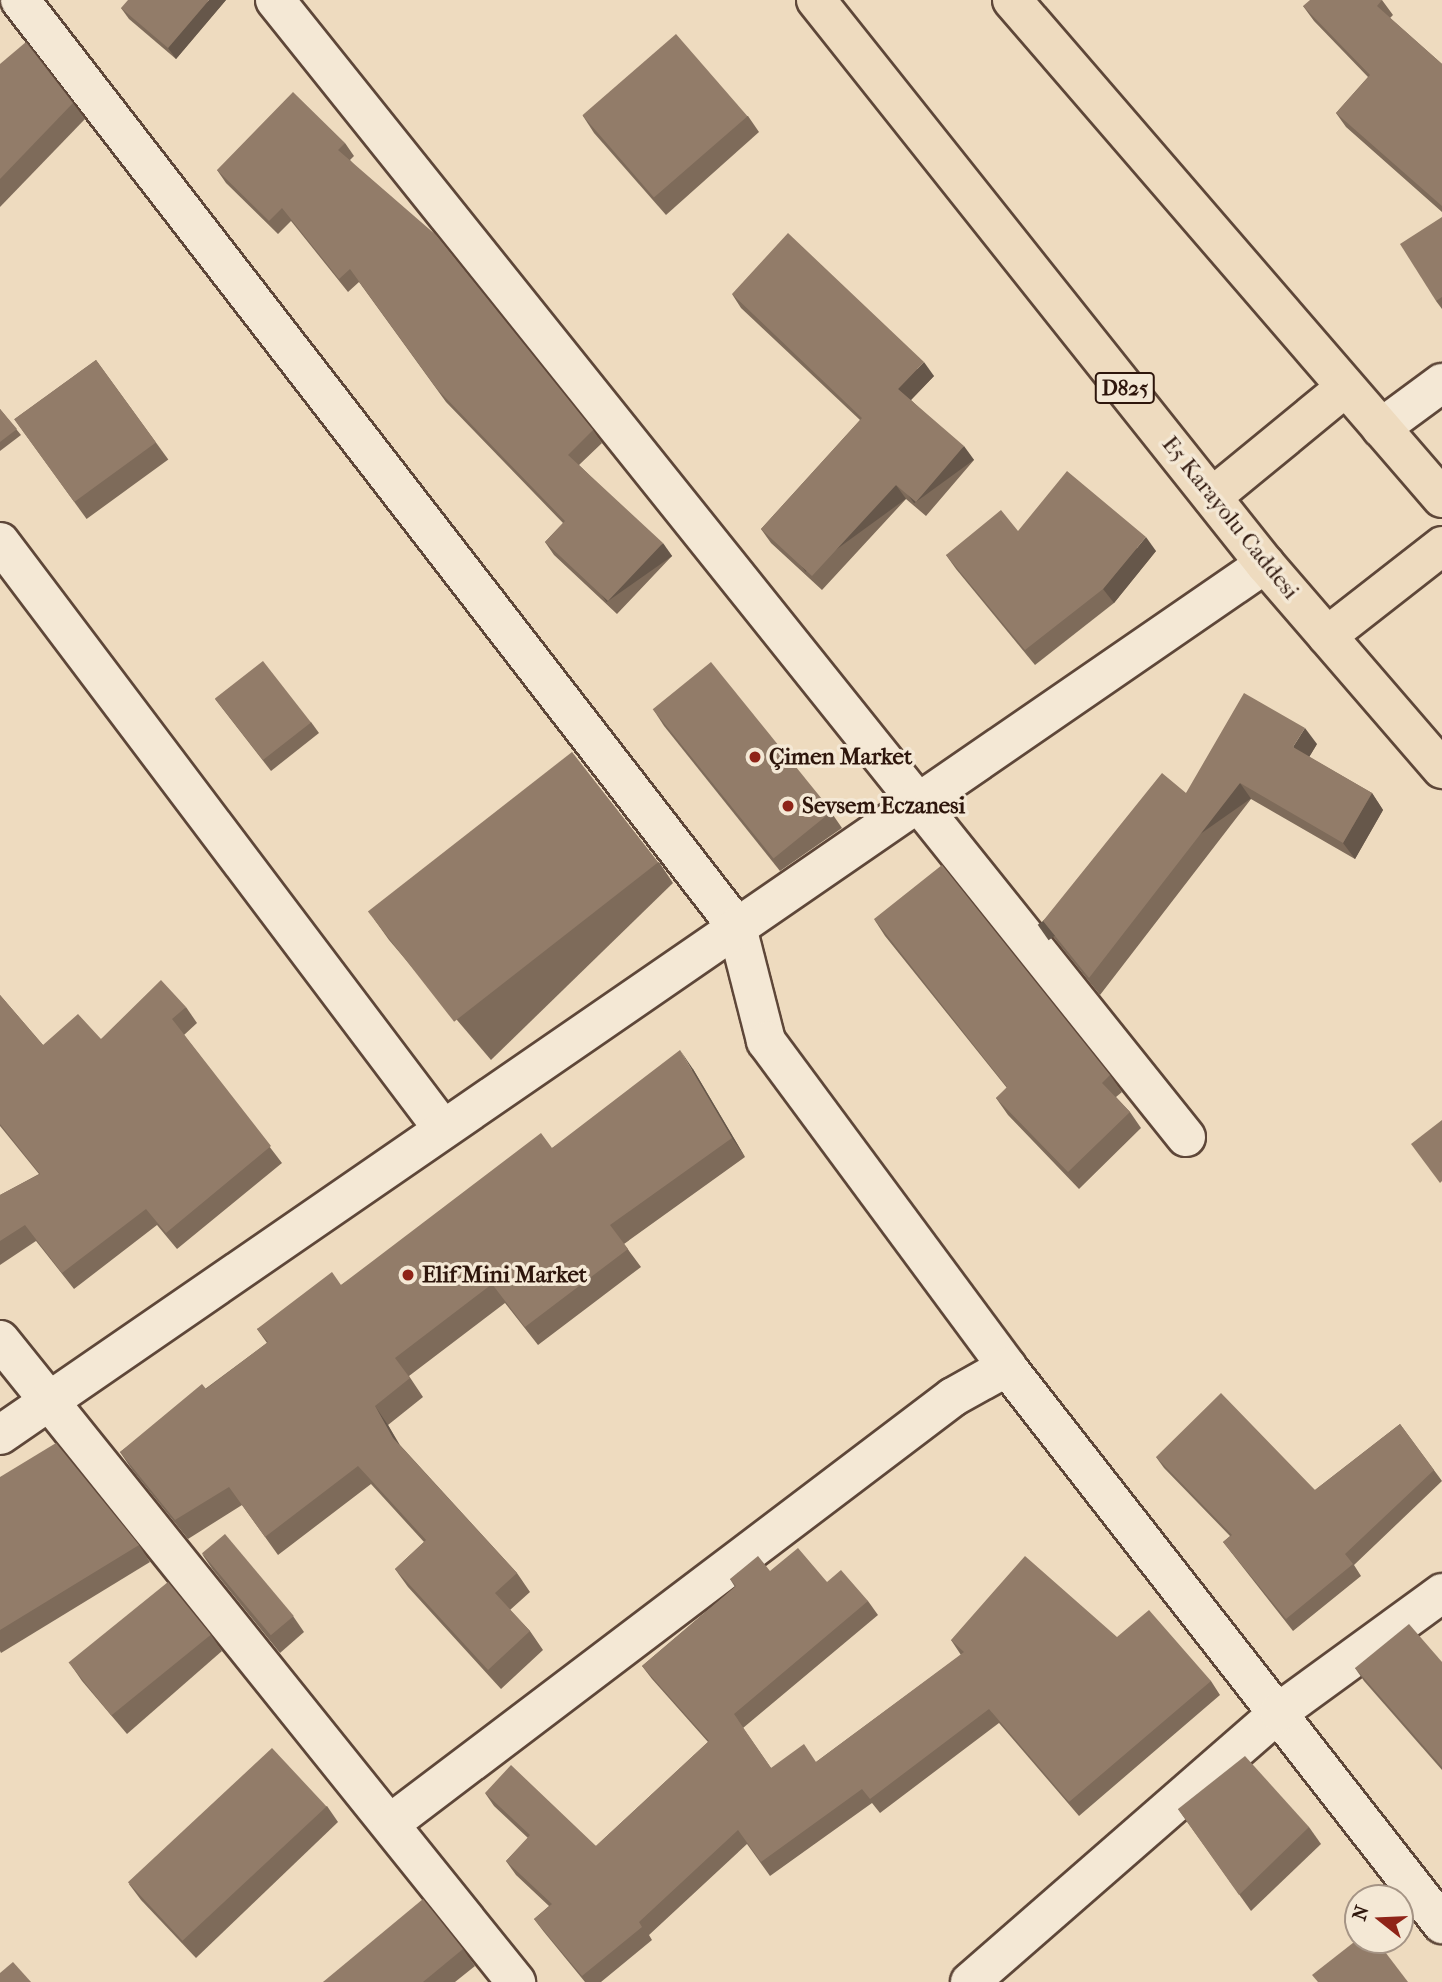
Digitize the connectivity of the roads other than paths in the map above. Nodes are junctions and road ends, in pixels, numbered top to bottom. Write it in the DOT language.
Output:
graph roads {
  1 [pos="20,0"];
  2 [pos="275,0"];
  3 [pos="816,0"];
  4 [pos="1012,0"];
  5 [pos="1442,383"];
  6 [pos="1346,387"];
  7 [pos="1381,428"];
  8 [pos="1212,497"];
  9 [pos="1442,498"];
  10 [pos="0,542"];
  11 [pos="1442,546"];
  12 [pos="1265,564"];
  13 [pos="1327,636"];
  14 [pos="1442,769"];
  15 [pos="917,803"];
  16 [pos="737,927"];
  17 [pos="443,1129"];
  18 [pos="1186,1137"];
  19 [pos="0,1340"];
  20 [pos="1007,1367"];
  21 [pos="47,1403"];
  22 [pos="0,1435"];
  23 [pos="1442,1593"];
  24 [pos="1279,1712"];
  25 [pos="391,1823"];
  26 [pos="1442,1924"];
  27 [pos="516,1982"];
  28 [pos="970,1982"];
  1 -- 16 [label="street"];
  2 -- 15 [label="street"];
  3 -- 8 [label="highway, E5 Karayolu Caddesi / D825"];
  4 -- 6 [label="highway"];
  5 -- 7 [label="street"];
  6 -- 7 [label="highway"];
  6 -- 8 [label="highway"];
  7 -- 9 [label="highway"];
  8 -- 12 [label="highway, E5 Karayolu Caddesi / D825"];
  10 -- 17 [label="street"];
  11 -- 13 [label="highway"];
  12 -- 13 [label="highway, E5 Karayolu Caddesi / D825"];
  12 -- 15 [label="street"];
  13 -- 14 [label="highway, E5 Karayolu Caddesi / D825"];
  15 -- 16 [label="street"];
  15 -- 18 [label="street"];
  16 -- 17 [label="street"];
  16 -- 20 [label="street"];
  17 -- 21 [label="street"];
  19 -- 21 [label="street"];
  20 -- 24 [label="street"];
  20 -- 25 [label="street"];
  21 -- 22 [label="street"];
  21 -- 25 [label="street"];
  23 -- 24 [label="street"];
  24 -- 26 [label="street"];
  24 -- 28 [label="street"];
  25 -- 27 [label="street"];
}
